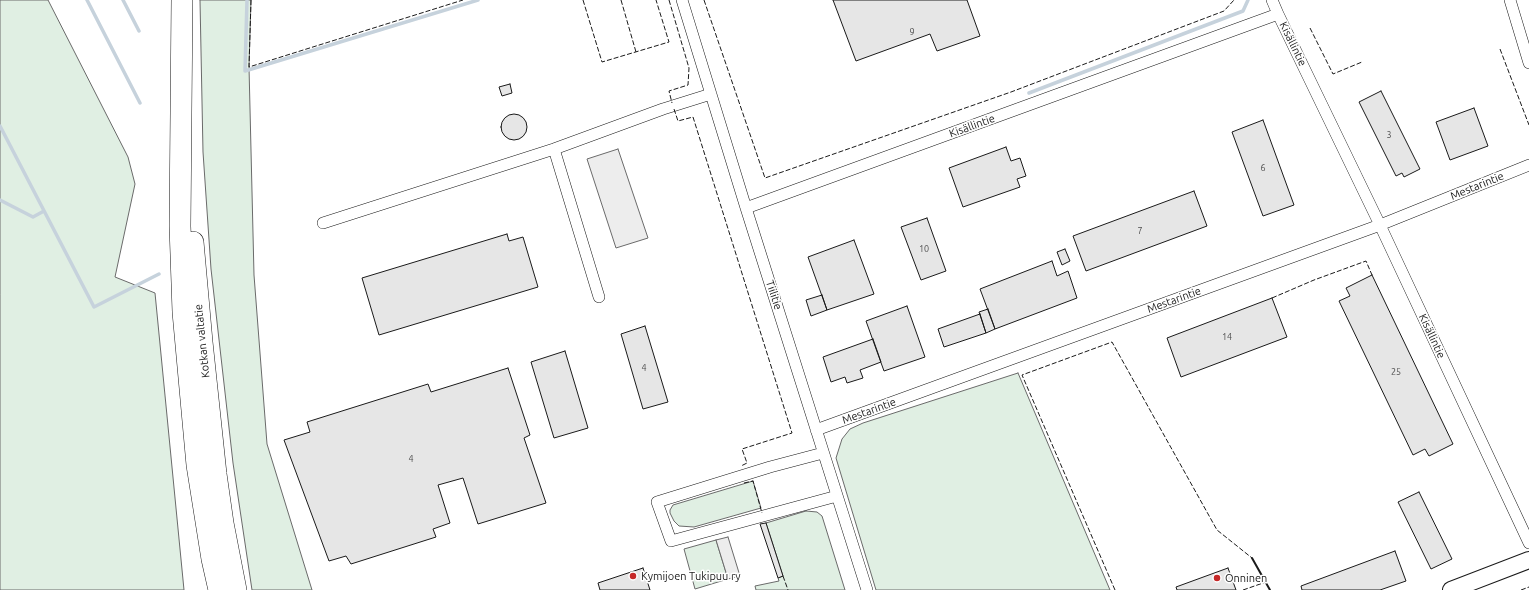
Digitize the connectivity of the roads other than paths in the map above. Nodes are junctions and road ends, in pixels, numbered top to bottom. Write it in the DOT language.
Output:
graph roads {
  1 [pos="182,0"];
  2 [pos="682,0"];
  3 [pos="1272,0"];
  4 [pos="1510,0"];
  5 [pos="1278,14"];
  6 [pos="1529,63"];
  7 [pos="182,90"];
  8 [pos="711,94"];
  9 [pos="554,149"];
  10 [pos="1529,165"];
  11 [pos="746,208"];
  12 [pos="323,223"];
  13 [pos="1380,225"];
  14 [pos="599,297"];
  15 [pos="816,430"];
  16 [pos="823,453"];
  17 [pos="837,496"];
  18 [pos="1529,543"];
  19 [pos="212,559"];
  20 [pos="1529,560"];
  21 [pos="216,590"];
  22 [pos="219,590"];
  23 [pos="236,590"];
  24 [pos="867,590"];
  25 [pos="1451,590"];
  1 -- 7 [label="highway, Kotkan valtatie"];
  2 -- 8 [label="street, Tiilitie"];
  3 -- 5 [label="street"];
  4 -- 6 [label="street"];
  5 -- 11 [label="street, Kisällintie"];
  5 -- 13 [label="street, Kisällintie"];
  7 -- 19 [label="highway, Kotkan valtatie"];
  7 -- 23 [label="highway, Kotkan valtatie"];
  8 -- 9 [label="street"];
  8 -- 11 [label="street, Tiilitie"];
  9 -- 12 [label="street"];
  9 -- 14 [label="street"];
  10 -- 13 [label="street, Mestarintie"];
  11 -- 15 [label="street, Tiilitie"];
  13 -- 15 [label="street, Mestarintie"];
  13 -- 18 [label="street, Kisällintie"];
  15 -- 16 [label="street, Tiilitie"];
  16 -- 17 [label="street, Tiilitie"];
  16 -- 17 [label="street"];
  17 -- 24 [label="street, Tiilitie"];
  19 -- 21 [label="highway"];
  19 -- 22 [label="highway, Kotkan valtatie"];
  20 -- 25 [label="street"];
}
